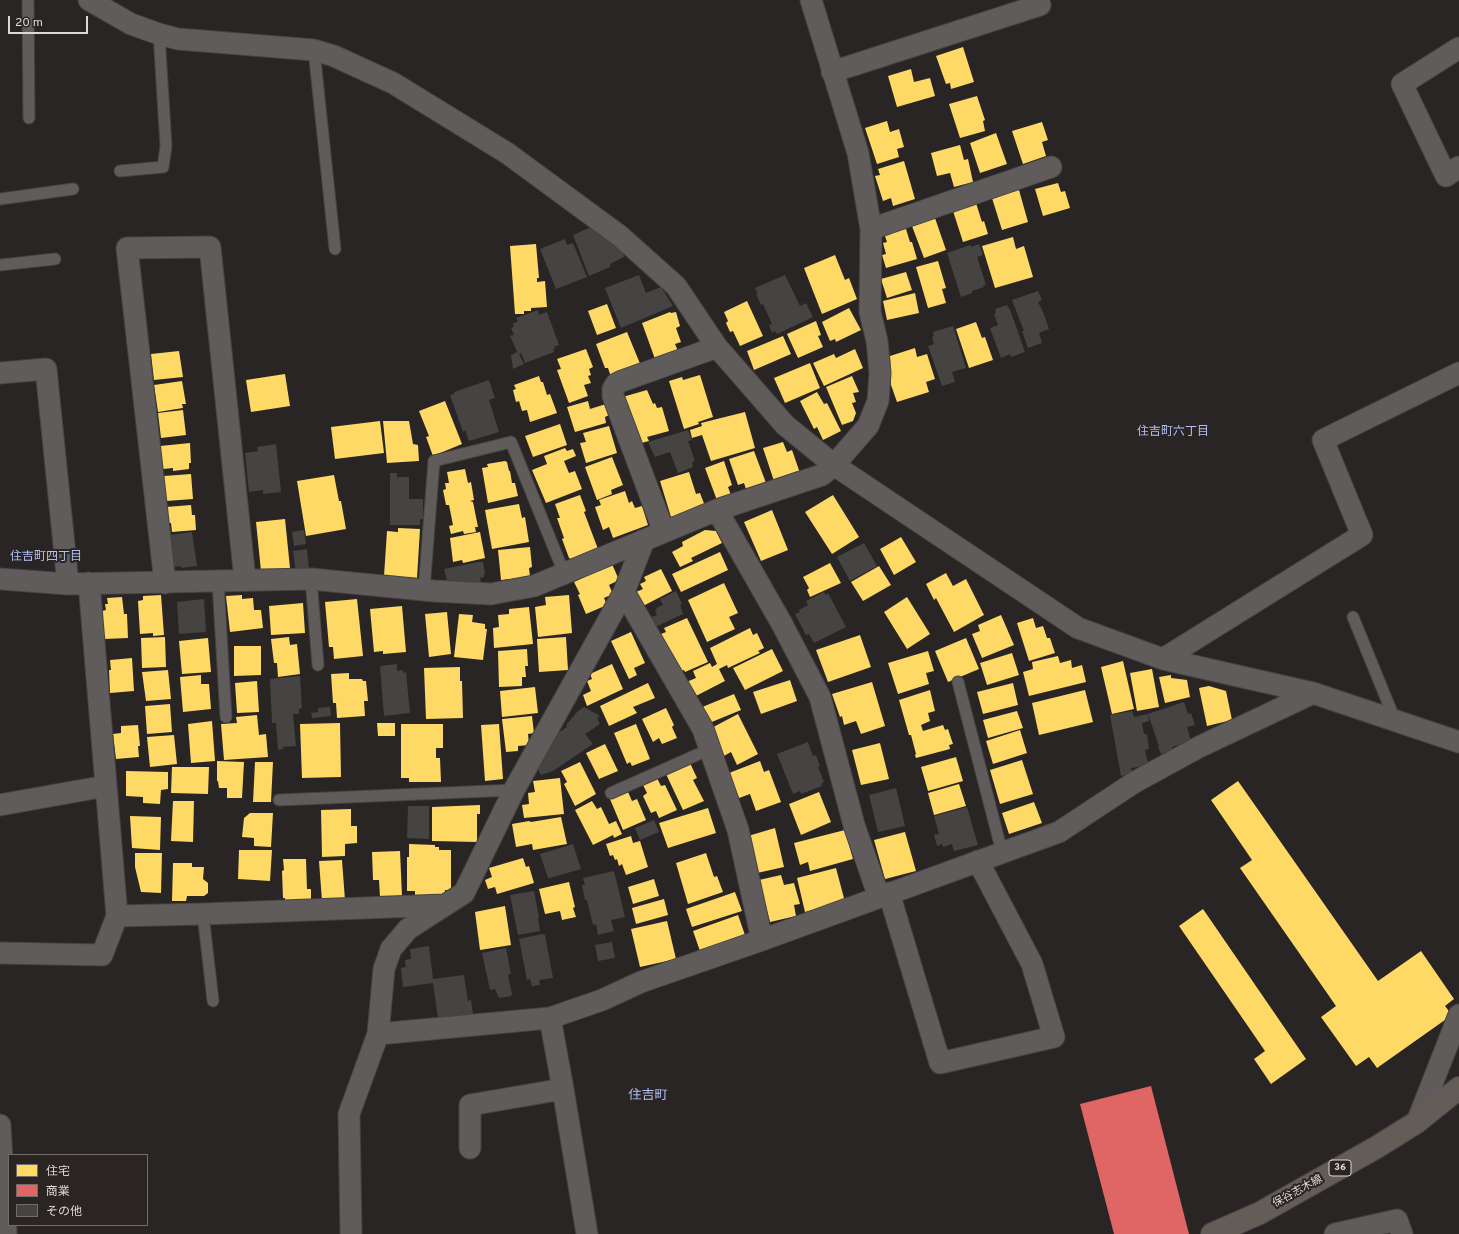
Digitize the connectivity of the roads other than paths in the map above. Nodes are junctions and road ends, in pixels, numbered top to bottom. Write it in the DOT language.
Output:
graph roads {
  1 [pos="28,0"];
  2 [pos="89,0"];
  3 [pos="811,0"];
  4 [pos="1038,0"];
  5 [pos="159,34"];
  6 [pos="1459,48"];
  7 [pos="314,50"];
  8 [pos="832,72"];
  9 [pos="29,118"];
  10 [pos="1051,167"];
  11 [pos="1459,168"];
  12 [pos="120,171"];
  13 [pos="73,189"];
  14 [pos="0,199"];
  15 [pos="871,229"];
  16 [pos="335,249"];
  17 [pos="55,259"];
  18 [pos="0,265"];
  19 [pos="717,347"];
  20 [pos="0,373"];
  21 [pos="1459,373"];
  22 [pos="834,466"];
  23 [pos="717,510"];
  24 [pos="664,532"];
  25 [pos="644,540"];
  26 [pos="564,573"];
  27 [pos="0,579"];
  28 [pos="245,580"];
  29 [pos="311,580"];
  30 [pos="218,582"];
  31 [pos="164,583"];
  32 [pos="68,584"];
  33 [pos="89,584"];
  34 [pos="424,590"];
  35 [pos="624,592"];
  36 [pos="1353,617"];
  37 [pos="1163,659"];
  38 [pos="318,665"];
  39 [pos="958,682"];
  40 [pos="1313,693"];
  41 [pos="226,717"];
  42 [pos="1395,721"];
  43 [pos="1459,742"];
  44 [pos="710,749"];
  45 [pos="106,786"];
  46 [pos="514,790"];
  47 [pos="611,792"];
  48 [pos="279,800"];
  49 [pos="0,805"];
  50 [pos="1002,852"];
  51 [pos="978,861"];
  52 [pos="884,895"];
  53 [pos="445,905"];
  54 [pos="203,914"];
  55 [pos="116,916"];
  56 [pos="762,940"];
  57 [pos="0,953"];
  58 [pos="213,1001"];
  59 [pos="1459,1015"];
  60 [pos="550,1018"];
  61 [pos="378,1034"];
  62 [pos="1459,1088"];
  63 [pos="564,1089"];
  64 [pos="1417,1122"];
  65 [pos="0,1125"];
  66 [pos="470,1148"];
  67 [pos="6,1234"];
  68 [pos="351,1234"];
  69 [pos="587,1234"];
  70 [pos="1212,1234"];
  71 [pos="1335,1234"];
  72 [pos="1402,1234"];
  1 -- 9 [label="lane"];
  2 -- 5 [label="street"];
  3 -- 8 [label="street"];
  4 -- 8 [label="street"];
  5 -- 7 [label="street"];
  5 -- 12 [label="lane"];
  6 -- 11 [label="street"];
  7 -- 16 [label="lane"];
  7 -- 19 [label="street"];
  8 -- 15 [label="street"];
  10 -- 15 [label="street"];
  13 -- 14 [label="lane"];
  15 -- 22 [label="street"];
  17 -- 18 [label="lane"];
  19 -- 22 [label="street"];
  19 -- 24 [label="street"];
  20 -- 32 [label="street"];
  21 -- 37 [label="street"];
  22 -- 23 [label="street"];
  22 -- 37 [label="street"];
  23 -- 24 [label="street"];
  23 -- 52 [label="street"];
  24 -- 25 [label="street"];
  25 -- 26 [label="street"];
  25 -- 35 [label="street"];
  26 -- 34 [label="street"];
  26 -- 34 [label="lane"];
  27 -- 32 [label="street"];
  28 -- 29 [label="street"];
  28 -- 30 [label="street"];
  28 -- 31 [label="street"];
  29 -- 34 [label="street"];
  29 -- 38 [label="lane"];
  30 -- 31 [label="street"];
  30 -- 41 [label="lane"];
  31 -- 33 [label="street"];
  32 -- 33 [label="street"];
  33 -- 45 [label="street"];
  35 -- 44 [label="street"];
  35 -- 46 [label="street"];
  36 -- 42 [label="lane"];
  37 -- 40 [label="street"];
  39 -- 50 [label="lane"];
  40 -- 42 [label="street"];
  40 -- 50 [label="street"];
  42 -- 43 [label="street"];
  44 -- 47 [label="lane"];
  44 -- 56 [label="street"];
  45 -- 49 [label="street"];
  45 -- 55 [label="street"];
  46 -- 48 [label="lane"];
  46 -- 53 [label="street"];
  50 -- 51 [label="street"];
  51 -- 52 [label="street"];
  51 -- 52 [label="street"];
  52 -- 56 [label="street"];
  53 -- 54 [label="street"];
  53 -- 61 [label="street"];
  54 -- 55 [label="street"];
  54 -- 58 [label="lane"];
  55 -- 57 [label="street"];
  56 -- 60 [label="street"];
  59 -- 64 [label="street"];
  60 -- 61 [label="street"];
  60 -- 63 [label="street"];
  61 -- 68 [label="street"];
  62 -- 64 [label="main road, 保谷志木線 / 36"];
  63 -- 66 [label="street"];
  63 -- 69 [label="street"];
  64 -- 70 [label="main road, 保谷志木線 / 36"];
  65 -- 67 [label="street"];
  71 -- 72 [label="street"];
}
